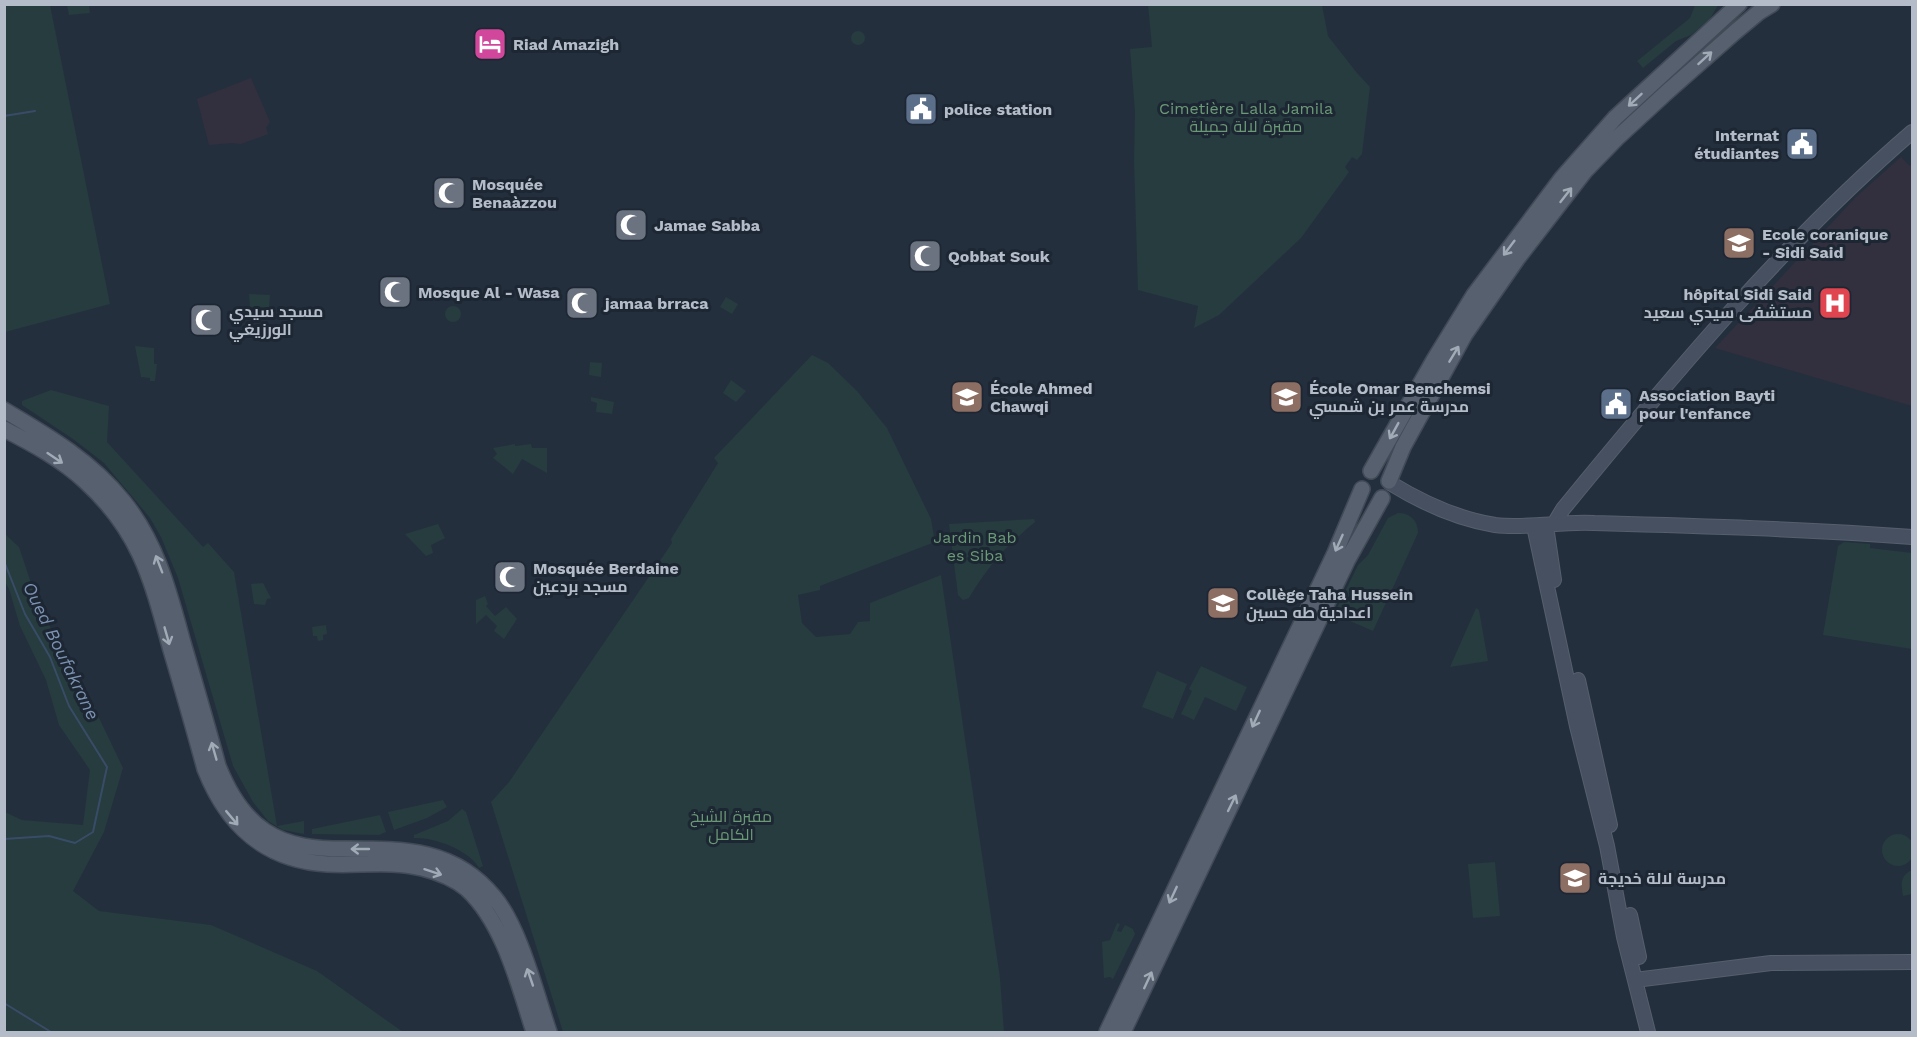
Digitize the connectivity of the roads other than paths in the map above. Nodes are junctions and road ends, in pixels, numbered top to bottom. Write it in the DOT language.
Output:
graph roads {
  1 [pos="1739,4"];
  2 [pos="1772,4"];
  3 [pos="1727,12"];
  4 [pos="1912,132"];
  5 [pos="4,410"];
  6 [pos="4,429"];
  7 [pos="1371,471"];
  8 [pos="1362,489"];
  9 [pos="1386,489"];
  10 [pos="1545,525"];
  11 [pos="1912,537"];
  12 [pos="388,849"];
  13 [pos="399,864"];
  14 [pos="466,889"];
  15 [pos="487,889"];
  16 [pos="1912,962"];
  17 [pos="1640,979"];
  18 [pos="534,1032"];
  19 [pos="549,1032"];
  20 [pos="1107,1032"];
  21 [pos="1123,1032"];
  22 [pos="1648,1032"];
  23 [pos="1656,1032"];
  1 -- 3 [label="main road"];
  9 -- 2 [label="main road, one-way"];
  3 -- 7 [label="main road, one-way"];
  4 -- 10 [label="street"];
  12 -- 5 [label="main road, one-way"];
  6 -- 13 [label="main road, one-way"];
  7 -- 8 [label="main road"];
  7 -- 9 [label="main road"];
  8 -- 9 [label="main road"];
  8 -- 20 [label="main road, one-way"];
  9 -- 10 [label="street"];
  21 -- 9 [label="main road, one-way"];
  10 -- 11 [label="street"];
  10 -- 17 [label="street"];
  12 -- 13 [label="main road"];
  12 -- 15 [label="main road"];
  13 -- 14 [label="main road, one-way"];
  14 -- 15 [label="main road"];
  14 -- 18 [label="main road"];
  19 -- 15 [label="main road, one-way"];
  16 -- 17 [label="street"];
  17 -- 22 [label="street"];
  17 -- 23 [label="street"];
}
